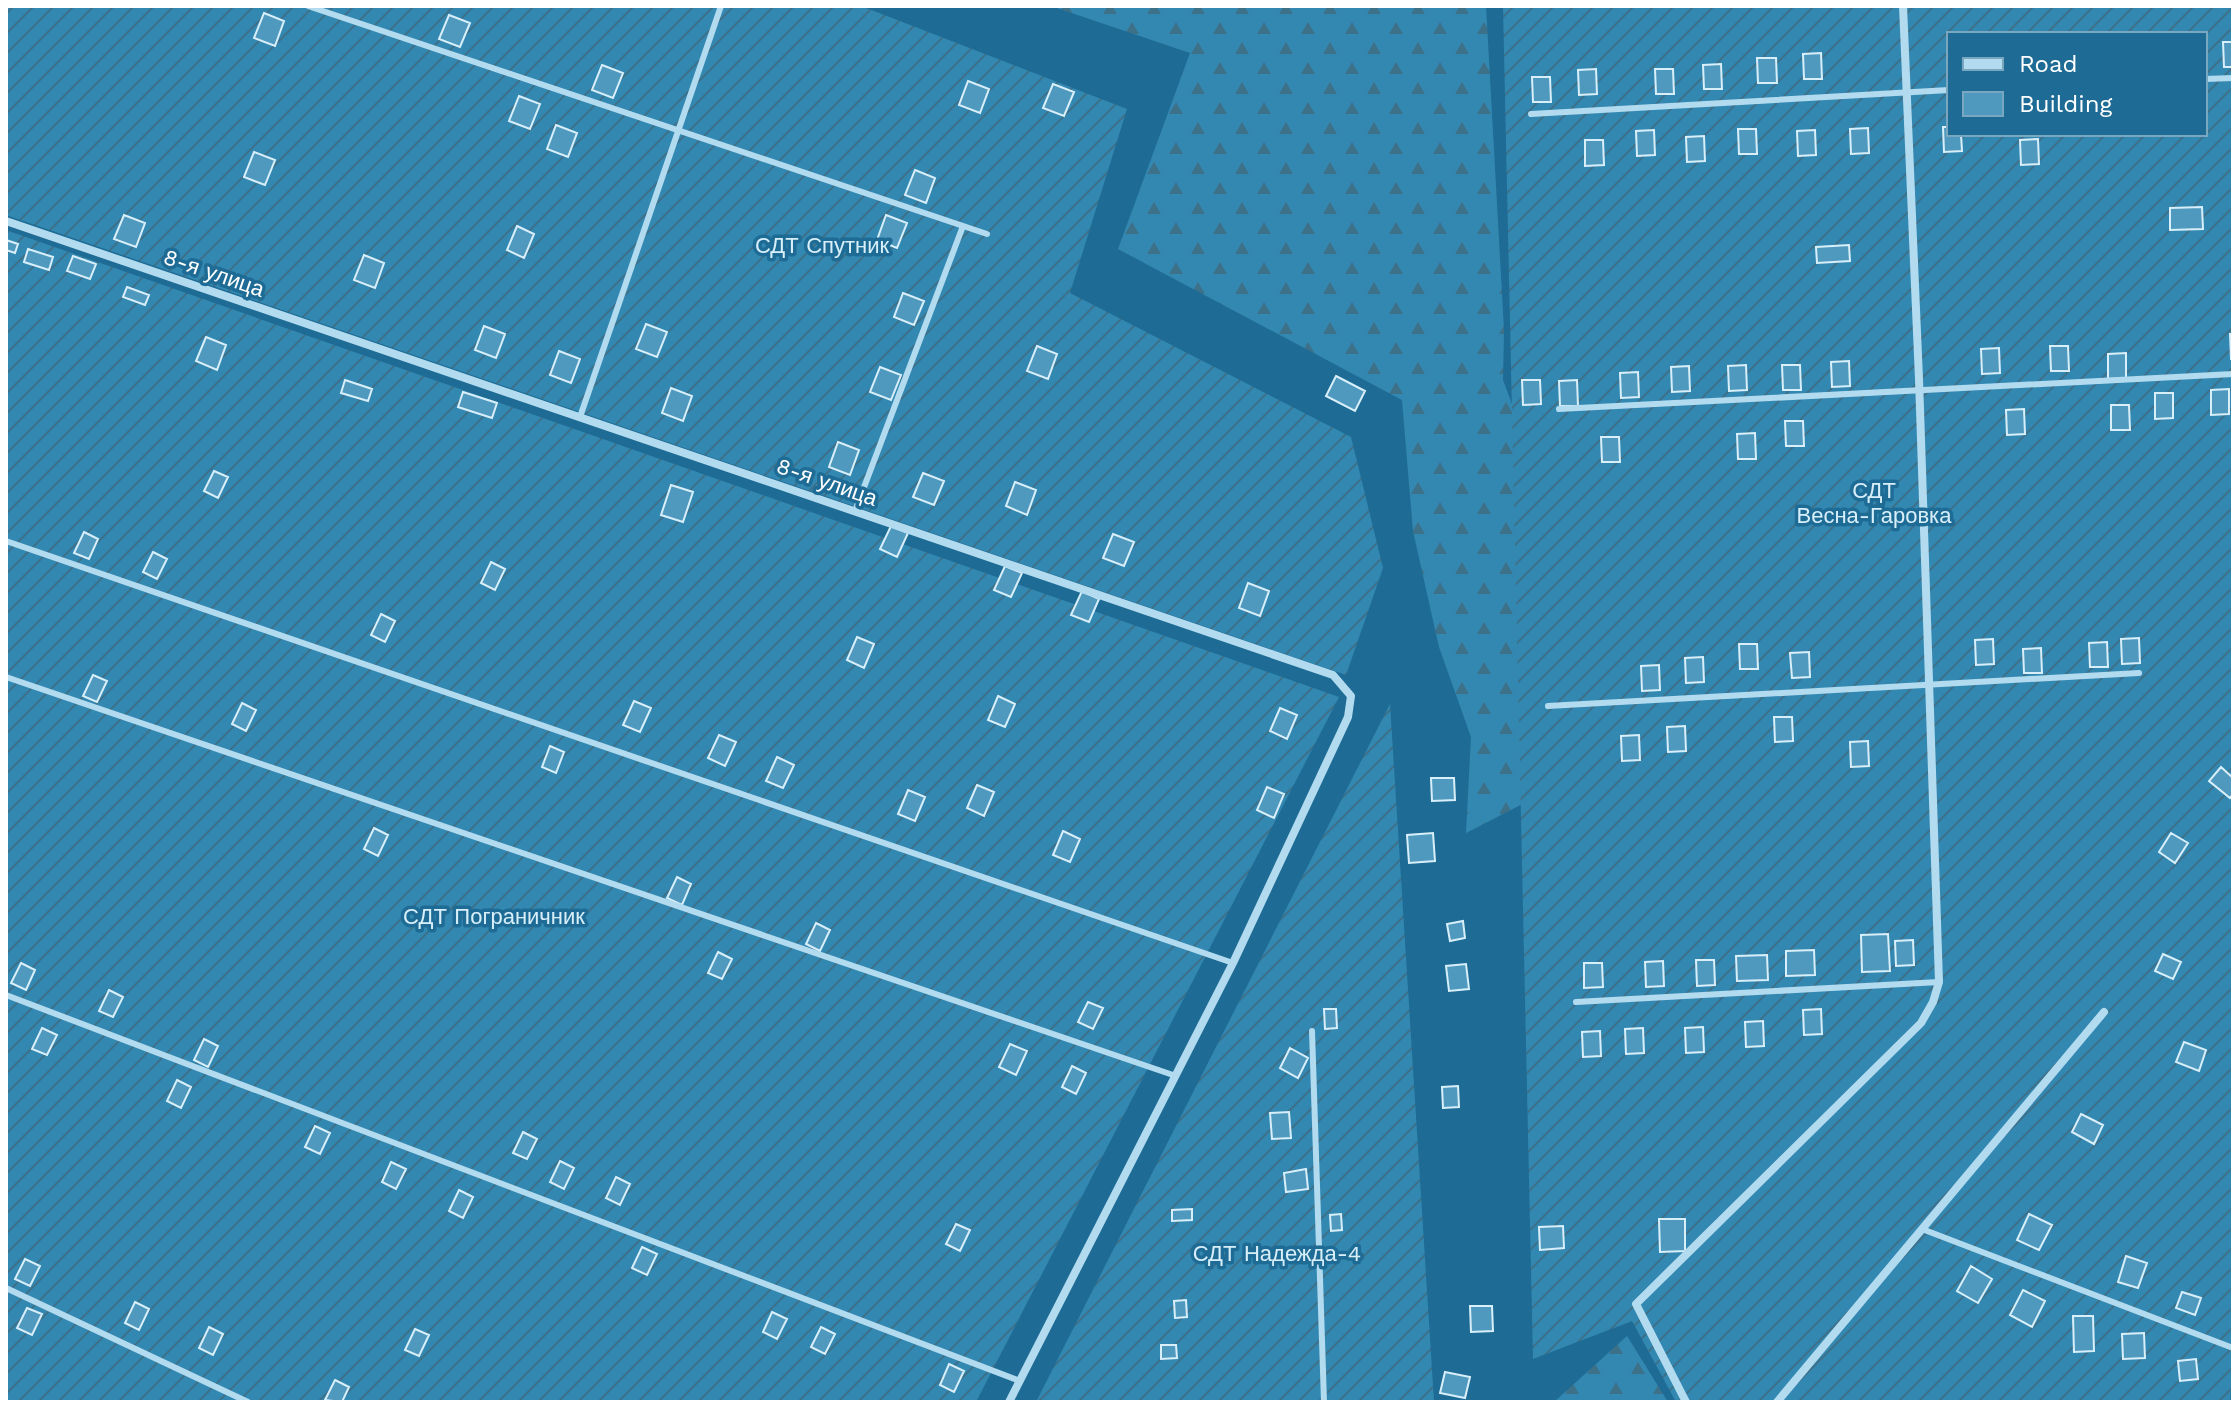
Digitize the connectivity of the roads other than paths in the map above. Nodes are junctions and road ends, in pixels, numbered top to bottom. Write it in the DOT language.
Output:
graph roads {
  1 [pos="308,6"];
  2 [pos="721,6"];
  3 [pos="1903,6"];
  4 [pos="2233,78"];
  5 [pos="2207,79"];
  6 [pos="1947,90"];
  7 [pos="1905,92"];
  8 [pos="1531,114"];
  9 [pos="678,130"];
  10 [pos="6,221"];
  11 [pos="963,226"];
  12 [pos="987,234"];
  13 [pos="2233,374"];
  14 [pos="1919,390"];
  15 [pos="1559,409"];
  16 [pos="580,417"];
  17 [pos="855,511"];
  18 [pos="6,541"];
  19 [pos="2139,673"];
  20 [pos="6,677"];
  21 [pos="1930,686"];
  22 [pos="1548,706"];
  23 [pos="1233,963"];
  24 [pos="1939,982"];
  25 [pos="6,995"];
  26 [pos="1576,1002"];
  27 [pos="2104,1012"];
  28 [pos="1312,1031"];
  29 [pos="1176,1076"];
  30 [pos="1922,1229"];
  31 [pos="6,1288"];
  32 [pos="2233,1348"];
  33 [pos="1020,1381"];
  34 [pos="248,1402"];
  35 [pos="1009,1402"];
  36 [pos="1324,1402"];
  37 [pos="1686,1402"];
  38 [pos="1777,1402"];
  1 -- 9 [label="lane"];
  2 -- 9 [label="lane"];
  3 -- 7 [label="street"];
  4 -- 5 [label="lane"];
  6 -- 7 [label="lane"];
  7 -- 8 [label="lane"];
  7 -- 14 [label="street"];
  9 -- 11 [label="lane"];
  9 -- 16 [label="lane"];
  10 -- 16 [label="street, 8-я улица"];
  11 -- 12 [label="lane"];
  11 -- 17 [label="lane"];
  13 -- 14 [label="lane"];
  14 -- 15 [label="lane"];
  14 -- 21 [label="street"];
  16 -- 17 [label="street, 8-я улица"];
  17 -- 23 [label="street, 8-я улица"];
  18 -- 23 [label="lane"];
  19 -- 21 [label="lane"];
  20 -- 29 [label="lane"];
  21 -- 22 [label="lane"];
  21 -- 24 [label="street"];
  23 -- 29 [label="street"];
  24 -- 26 [label="lane"];
  24 -- 37 [label="street"];
  25 -- 33 [label="lane"];
  27 -- 30 [label="street"];
  28 -- 36 [label="lane"];
  29 -- 33 [label="street"];
  30 -- 32 [label="lane"];
  30 -- 38 [label="street"];
  31 -- 34 [label="lane"];
  33 -- 35 [label="street"];
}
